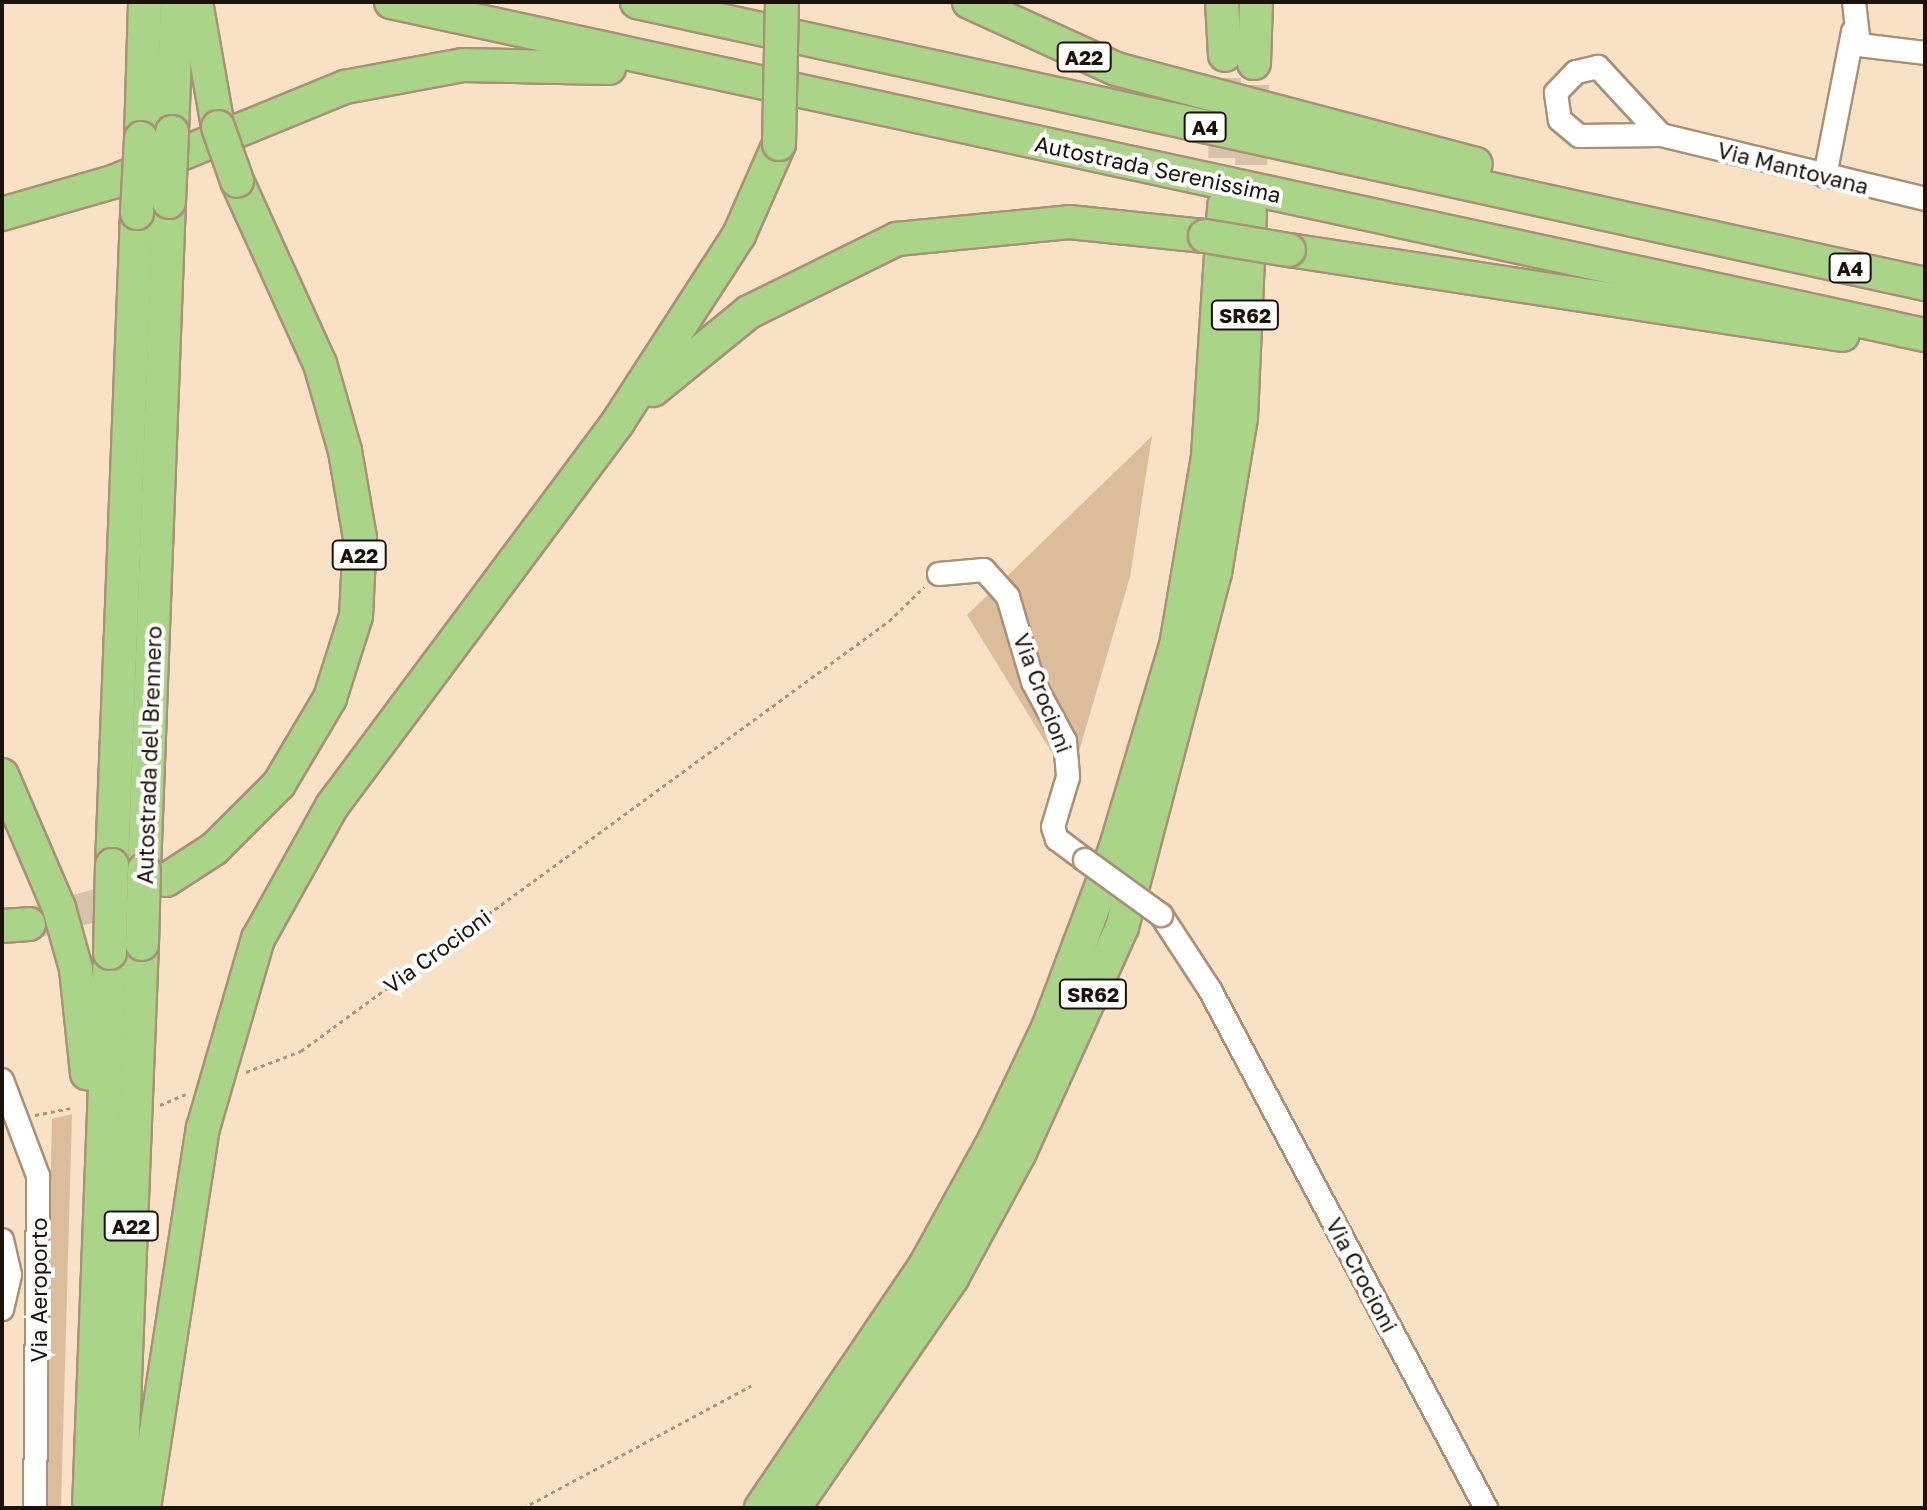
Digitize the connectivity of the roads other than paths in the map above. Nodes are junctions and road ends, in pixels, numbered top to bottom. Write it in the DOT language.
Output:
graph roads {
  1 [pos="135,2"];
  2 [pos="145,2"];
  3 [pos="177,2"];
  4 [pos="196,2"];
  5 [pos="391,2"];
  6 [pos="637,2"];
  7 [pos="969,2"];
  8 [pos="1222,2"];
  9 [pos="1256,2"];
  10 [pos="1265,2"];
  11 [pos="1854,2"];
  12 [pos="781,4"];
  13 [pos="1853,32"];
  14 [pos="1245,52"];
  15 [pos="1925,53"];
  16 [pos="1195,91"];
  17 [pos="141,99"];
  18 [pos="982,130"];
  19 [pos="1661,135"];
  20 [pos="1825,176"];
  21 [pos="1925,199"];
  22 [pos="2,214"];
  23 [pos="1774,251"];
  24 [pos="1925,284"];
  25 [pos="1925,335"];
  26 [pos="1925,342"];
  27 [pos="618,422"];
  28 [pos="939,574"];
  29 [pos="2,775"];
  30 [pos="155,875"];
  31 [pos="2,1080"];
  32 [pos="2,1240"];
  33 [pos="99,1250"];
  34 [pos="2,1309"];
  35 [pos="33,1508"];
  36 [pos="89,1508"];
  37 [pos="120,1508"];
  38 [pos="144,1508"];
  39 [pos="761,1508"];
  40 [pos="794,1508"];
  41 [pos="1486,1508"];
  1 -- 17 [label="highway"];
  2 -- 17 [label="highway, Autostrada del Brennero / A22"];
  3 -- 30 [label="highway, Autostrada del Brennero / A22, bridge"];
  4 -- 30 [label="highway, A22, bridge"];
  5 -- 18 [label="highway, Autostrada Serenissima / A4"];
  6 -- 23 [label="highway, A4"];
  7 -- 16 [label="highway, A22"];
  8 -- 14 [label="highway"];
  9 -- 14 [label="highway"];
  10 -- 14 [label="highway"];
  11 -- 13 [label="street"];
  12 -- 27 [label="highway, bridge"];
  13 -- 15 [label="street"];
  13 -- 20 [label="street"];
  16 -- 23 [label="highway, A4"];
  17 -- 33 [label="highway, Autostrada del Brennero / A22, bridge"];
  18 -- 22 [label="highway"];
  18 -- 25 [label="highway, Autostrada Serenissima / A4"];
  19 -- 19 [label="street, Via Mantovana"];
  19 -- 20 [label="street, Via Mantovana"];
  20 -- 21 [label="street, Via Mantovana"];
  23 -- 24 [label="highway, A4"];
  26 -- 27 [label="highway, bridge"];
  27 -- 38 [label="highway"];
  28 -- 41 [label="street, Via Crocioni, bridge"];
  29 -- 33 [label="highway, A22"];
  30 -- 37 [label="highway, Autostrada del Brennero / A22, bridge"];
  31 -- 35 [label="street, Via Aeroporto"];
  32 -- 34 [label="street"];
  33 -- 36 [label="highway, Autostrada del Brennero / A22"];
  39 -- 40 [label="highway, SR62"];
}
